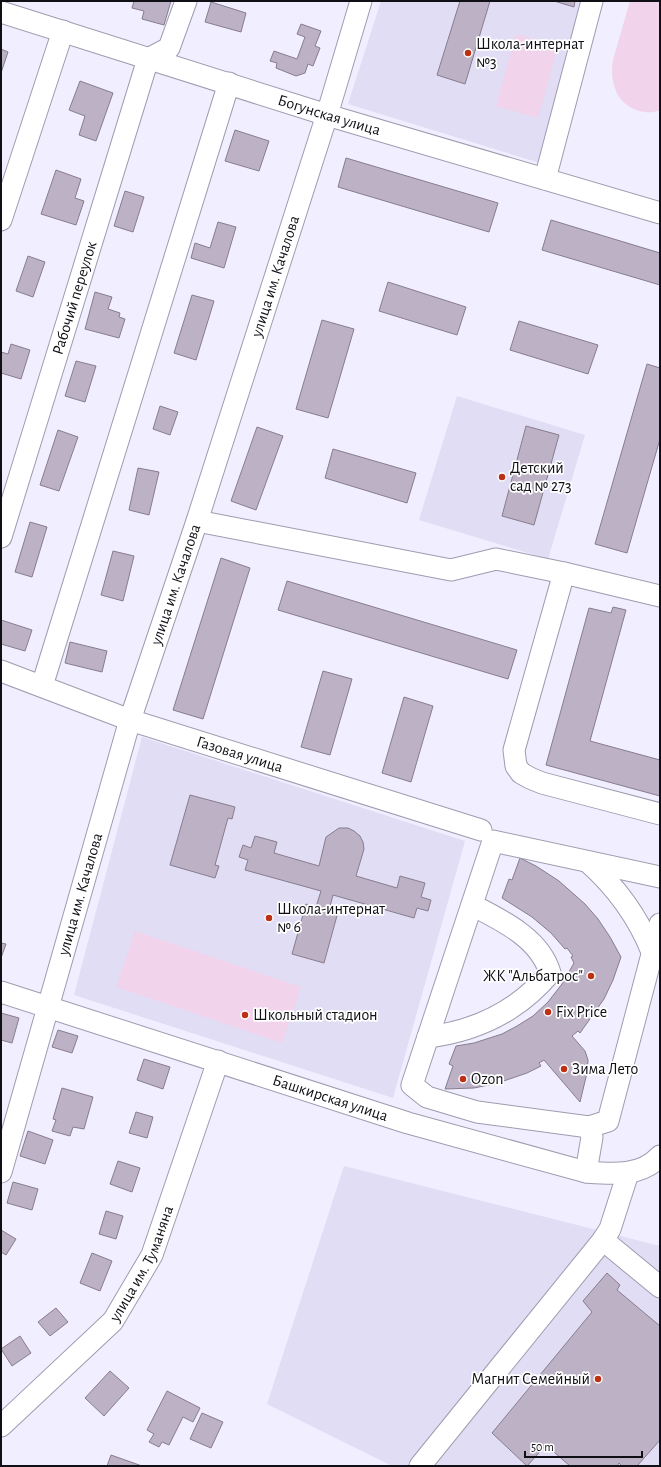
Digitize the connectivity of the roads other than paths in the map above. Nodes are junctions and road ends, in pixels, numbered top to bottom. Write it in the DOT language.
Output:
graph roads {
  1 [pos="186,1"];
  2 [pos="361,1"];
  3 [pos="592,1"];
  4 [pos="1,12"];
  5 [pos="63,31"];
  6 [pos="148,59"];
  7 [pos="228,83"];
  8 [pos="327,115"];
  9 [pos="545,180"];
  10 [pos="660,213"];
  11 [pos="1,220"];
  12 [pos="198,521"];
  13 [pos="1,537"];
  14 [pos="564,573"];
  15 [pos="660,596"];
  16 [pos="1,671"];
  17 [pos="42,686"];
  18 [pos="130,720"];
  19 [pos="660,814"];
  20 [pos="481,830"];
  21 [pos="588,862"];
  22 [pos="660,878"];
  23 [pos="472,906"];
  24 [pos="660,924"];
  25 [pos="652,952"];
  26 [pos="1,992"];
  27 [pos="48,1007"];
  28 [pos="428,1037"];
  29 [pos="218,1061"];
  30 [pos="589,1127"];
  31 [pos="660,1156"];
  32 [pos="1,1172"];
  33 [pos="586,1172"];
  34 [pos="628,1173"];
  35 [pos="603,1240"];
  36 [pos="660,1287"];
  37 [pos="1,1426"];
  38 [pos="420,1466"];
  1 -- 6 [label="street"];
  2 -- 8 [label="street, улица им. Качалова"];
  3 -- 9 [label="street"];
  4 -- 5 [label="street, Богунская улица"];
  5 -- 6 [label="street, Богунская улица"];
  5 -- 11 [label="street"];
  6 -- 7 [label="street, Богунская улица"];
  6 -- 13 [label="street, Рабочий переулок"];
  7 -- 8 [label="street, Богунская улица"];
  7 -- 17 [label="street"];
  8 -- 9 [label="street, Богунская улица"];
  8 -- 12 [label="street, улица им. Качалова"];
  9 -- 10 [label="street, Богунская улица"];
  12 -- 14 [label="street"];
  12 -- 18 [label="street, улица им. Качалова"];
  14 -- 15 [label="street"];
  14 -- 19 [label="street"];
  16 -- 17 [label="street, Газовая улица"];
  17 -- 18 [label="street, Газовая улица"];
  18 -- 20 [label="street, Газовая улица"];
  18 -- 27 [label="street, улица им. Качалова"];
  21 -- 22 [label="street"];
  21 -- 23 [label="street"];
  21 -- 25 [label="street"];
  23 -- 28 [label="street"];
  23 -- 28 [label="street"];
  24 -- 25 [label="street"];
  25 -- 30 [label="street"];
  26 -- 27 [label="street, Башкирская улица"];
  27 -- 29 [label="street, Башкирская улица"];
  27 -- 32 [label="street, улица им. Качалова"];
  28 -- 30 [label="street"];
  29 -- 33 [label="street, Башкирская улица"];
  29 -- 37 [label="street, улица им. Туманяна"];
  30 -- 33 [label="street"];
  31 -- 34 [label="street, Башкирская улица"];
  33 -- 34 [label="street, Башкирская улица"];
  34 -- 35 [label="street"];
  35 -- 36 [label="street"];
  35 -- 38 [label="street"];
}
